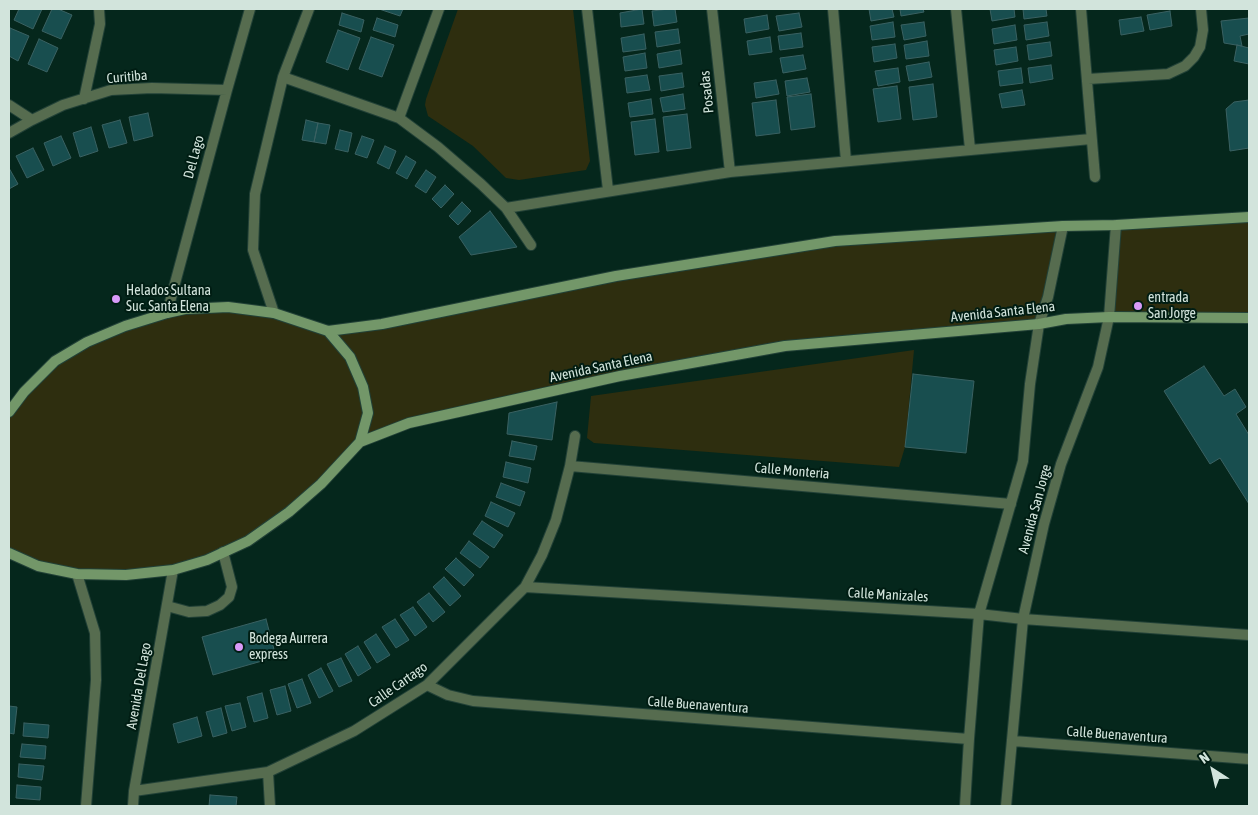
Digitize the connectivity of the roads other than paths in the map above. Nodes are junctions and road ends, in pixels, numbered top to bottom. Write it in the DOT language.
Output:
graph roads {
  1 [pos="99,9"];
  2 [pos="250,9"];
  3 [pos="309,9"];
  4 [pos="439,9"];
  5 [pos="587,9"];
  6 [pos="712,9"];
  7 [pos="833,9"];
  8 [pos="956,9"];
  9 [pos="1081,9"];
  10 [pos="1201,9"];
  11 [pos="283,77"];
  12 [pos="1088,79"];
  13 [pos="226,90"];
  14 [pos="84,99"];
  15 [pos="9,105"];
  16 [pos="399,118"];
  17 [pos="32,120"];
  18 [pos="9,133"];
  19 [pos="1091,139"];
  20 [pos="970,149"];
  21 [pos="846,161"];
  22 [pos="730,172"];
  23 [pos="1095,177"];
  24 [pos="608,190"];
  25 [pos="506,208"];
  26 [pos="1247,216"];
  27 [pos="1116,225"];
  28 [pos="1063,226"];
  29 [pos="531,245"];
  30 [pos="167,313"];
  31 [pos="274,313"];
  32 [pos="1109,318"];
  33 [pos="1249,318"];
  34 [pos="1039,324"];
  35 [pos="328,331"];
  36 [pos="9,412"];
  37 [pos="575,436"];
  38 [pos="360,442"];
  39 [pos="570,466"];
  40 [pos="1011,504"];
  41 [pos="223,552"];
  42 [pos="9,553"];
  43 [pos="173,570"];
  44 [pos="77,574"];
  45 [pos="525,587"];
  46 [pos="167,606"];
  47 [pos="979,614"];
  48 [pos="1023,619"];
  49 [pos="1249,635"];
  50 [pos="428,685"];
  51 [pos="969,740"];
  52 [pos="1013,741"];
  53 [pos="1249,759"];
  54 [pos="268,772"];
  55 [pos="134,791"];
  56 [pos="86,806"];
  57 [pos="133,806"];
  58 [pos="270,806"];
  59 [pos="965,806"];
  60 [pos="1006,806"];
  1 -- 14 [label="street"];
  2 -- 13 [label="street, Del Lago"];
  3 -- 11 [label="street"];
  4 -- 16 [label="street"];
  5 -- 24 [label="street"];
  6 -- 22 [label="street, Posadas"];
  7 -- 21 [label="street"];
  8 -- 20 [label="street"];
  9 -- 12 [label="street"];
  10 -- 12 [label="street"];
  11 -- 16 [label="street"];
  11 -- 31 [label="street"];
  12 -- 19 [label="street"];
  13 -- 14 [label="street, Curitiba"];
  13 -- 30 [label="street, Del Lago"];
  14 -- 17 [label="street, Curitiba"];
  15 -- 17 [label="street"];
  16 -- 25 [label="street"];
  17 -- 18 [label="street, Curitiba"];
  19 -- 20 [label="street"];
  19 -- 23 [label="street"];
  20 -- 21 [label="street"];
  21 -- 22 [label="street"];
  22 -- 24 [label="street"];
  24 -- 25 [label="street"];
  25 -- 29 [label="street"];
  26 -- 27 [label="street"];
  27 -- 28 [label="street"];
  27 -- 32 [label="street, Avenida San Jorge"];
  28 -- 34 [label="street, Avenida San Jorge"];
  28 -- 35 [label="street"];
  30 -- 31 [label="street"];
  30 -- 36 [label="street"];
  31 -- 35 [label="street"];
  32 -- 33 [label="street, Avenida Santa Elena"];
  32 -- 34 [label="street, Avenida Santa Elena"];
  32 -- 48 [label="street, Avenida San Jorge"];
  34 -- 38 [label="street, Avenida Santa Elena"];
  34 -- 40 [label="street, Avenida San Jorge"];
  35 -- 38 [label="street"];
  37 -- 39 [label="street, Calle Cartago"];
  38 -- 41 [label="street, Avenida Santa Elena"];
  39 -- 40 [label="street, Calle Monteria"];
  39 -- 45 [label="street, Calle Cartago"];
  40 -- 47 [label="street, Avenida San Jorge"];
  41 -- 43 [label="street, Avenida Santa Elena"];
  41 -- 46 [label="street"];
  42 -- 44 [label="street, Avenida Santa Elena"];
  43 -- 44 [label="street, Avenida Santa Elena"];
  43 -- 46 [label="street, Avenida Del Lago"];
  44 -- 56 [label="street"];
  45 -- 47 [label="street, Calle Manizales"];
  45 -- 50 [label="street, Calle Cartago"];
  46 -- 55 [label="street, Avenida Del Lago"];
  47 -- 48 [label="street, Calle Manizales"];
  47 -- 51 [label="street, Avenida San Jorge"];
  48 -- 49 [label="street, Calle Manizales"];
  48 -- 52 [label="street, Avenida San Jorge"];
  50 -- 51 [label="street, Calle Buenaventura"];
  50 -- 54 [label="street, Calle Cartago"];
  51 -- 59 [label="street, Avenida San Jorge"];
  52 -- 53 [label="street, Calle Buenaventura"];
  52 -- 60 [label="street, Avenida San Jorge"];
  54 -- 55 [label="street, Calle Cartago"];
  54 -- 58 [label="street"];
  55 -- 57 [label="street, Avenida Del Lago"];
}
